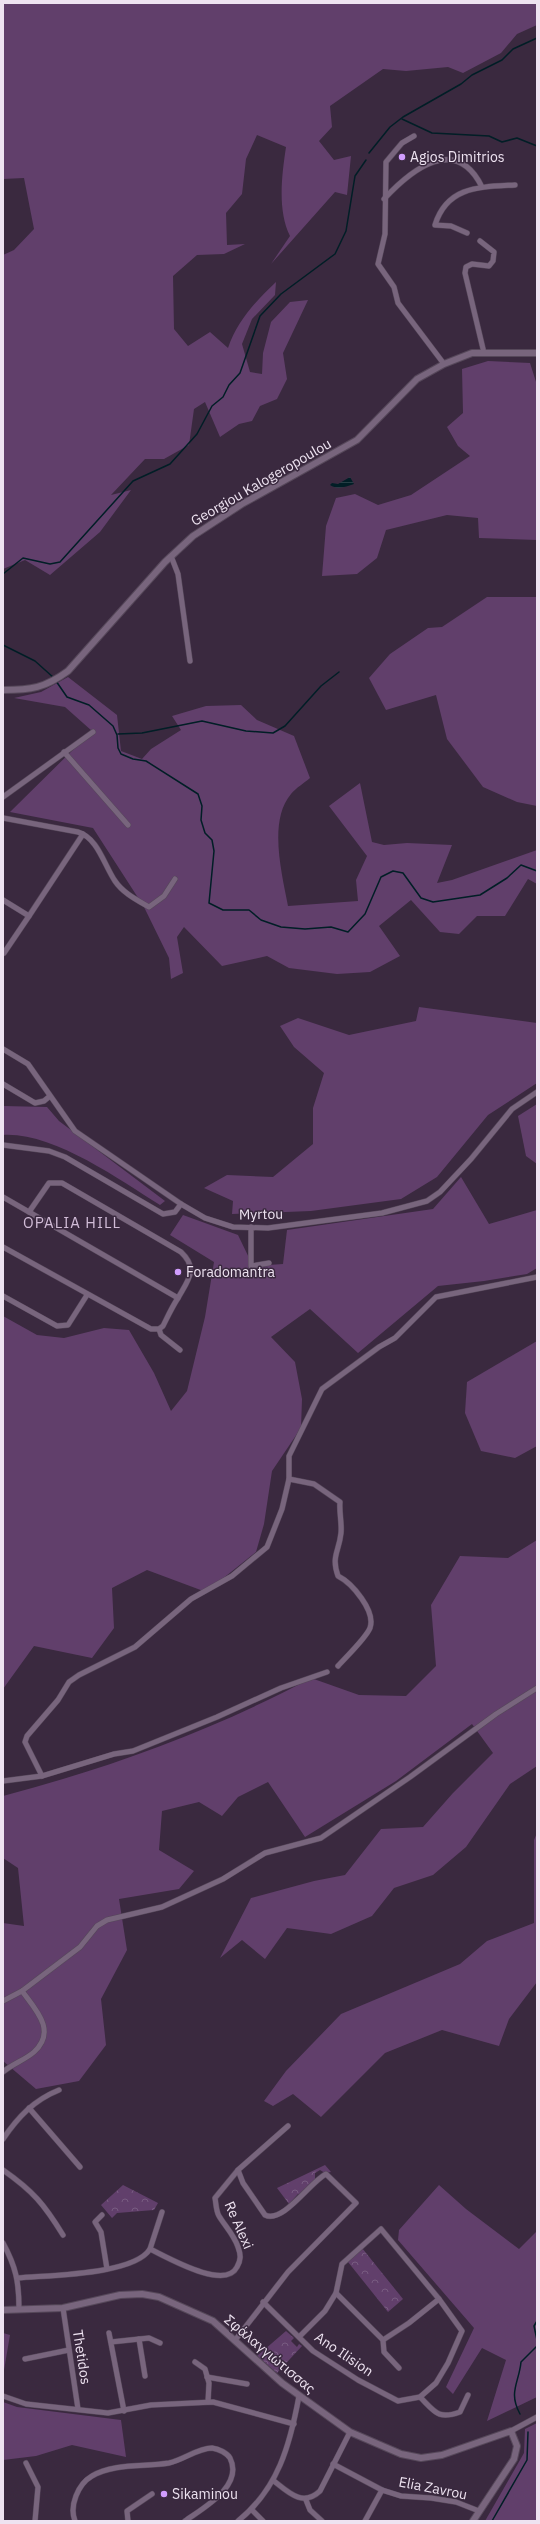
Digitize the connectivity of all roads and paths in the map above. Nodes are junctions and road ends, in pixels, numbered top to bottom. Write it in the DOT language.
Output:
graph roads {
  1 [pos="414,136"];
  2 [pos="515,186"];
  3 [pos="482,187"];
  4 [pos="384,200"];
  5 [pos="467,233"];
  6 [pos="480,241"];
  7 [pos="537,352"];
  8 [pos="484,353"];
  9 [pos="444,364"];
  10 [pos="171,556"];
  11 [pos="190,662"];
  12 [pos="3,690"];
  13 [pos="93,732"];
  14 [pos="64,752"];
  15 [pos="3,797"];
  16 [pos="3,818"];
  17 [pos="128,825"];
  18 [pos="83,834"];
  19 [pos="175,879"];
  20 [pos="3,900"];
  21 [pos="29,916"];
  22 [pos="4,953"];
  23 [pos="3,1049"];
  24 [pos="3,1084"];
  25 [pos="537,1092"];
  26 [pos="50,1096"];
  27 [pos="3,1145"];
  28 [pos="3,1197"];
  29 [pos="181,1204"];
  30 [pos="29,1212"];
  31 [pos="251,1228"];
  32 [pos="3,1247"];
  33 [pos="269,1263"];
  34 [pos="537,1277"];
  35 [pos="87,1295"];
  36 [pos="3,1296"];
  37 [pos="178,1298"];
  38 [pos="159,1329"];
  39 [pos="180,1350"];
  40 [pos="289,1479"];
  41 [pos="338,1666"];
  42 [pos="327,1672"];
  43 [pos="537,1688"];
  44 [pos="42,1776"];
  45 [pos="3,1781"];
  46 [pos="22,1991"];
  47 [pos="3,2000"];
  48 [pos="3,2072"];
  49 [pos="59,2090"];
  50 [pos="29,2108"];
  51 [pos="288,2126"];
  52 [pos="3,2139"];
  53 [pos="80,2167"];
  54 [pos="3,2170"];
  55 [pos="238,2170"];
  56 [pos="162,2212"];
  57 [pos="102,2215"];
  58 [pos="63,2235"];
  59 [pos="3,2243"];
  60 [pos="150,2249"];
  61 [pos="106,2269"];
  62 [pos="18,2278"];
  63 [pos="336,2293"];
  64 [pos="439,2299"];
  65 [pos="263,2302"];
  66 [pos="63,2308"];
  67 [pos="20,2309"];
  68 [pos="3,2310"];
  69 [pos="109,2333"];
  70 [pos="299,2337"];
  71 [pos="139,2338"];
  72 [pos="236,2339"];
  73 [pos="382,2340"];
  74 [pos="111,2342"];
  75 [pos="160,2343"];
  76 [pos="69,2350"];
  77 [pos="25,2359"];
  78 [pos="194,2362"];
  79 [pos="399,2368"];
  80 [pos="145,2376"];
  81 [pos="207,2377"];
  82 [pos="247,2384"];
  83 [pos="468,2395"];
  84 [pos="3,2396"];
  85 [pos="299,2396"];
  86 [pos="420,2397"];
  87 [pos="208,2402"];
  88 [pos="78,2409"];
  89 [pos="124,2411"];
  90 [pos="537,2417"];
  91 [pos="294,2424"];
  92 [pos="511,2431"];
  93 [pos="350,2432"];
  94 [pos="26,2463"];
  95 [pos="333,2464"];
  96 [pos="274,2481"];
  97 [pos="382,2490"];
  98 [pos="152,2494"];
  99 [pos="306,2500"];
  100 [pos="252,2510"];
  101 [pos="479,2511"];
  102 [pos="35,2521"];
  103 [pos="75,2521"];
  104 [pos="128,2521"];
  105 [pos="185,2521"];
  106 [pos="238,2521"];
  107 [pos="263,2521"];
  108 [pos="322,2521"];
  109 [pos="365,2521"];
  110 [pos="473,2521"];
  1 -- 4 [label="street"];
  2 -- 3 [label="street"];
  3 -- 4 [label="street"];
  3 -- 5 [label="street"];
  4 -- 9 [label="street"];
  6 -- 8 [label="street"];
  7 -- 8 [label="street, Georgiou Kalogeropoulou"];
  8 -- 9 [label="street, Georgiou Kalogeropoulou"];
  9 -- 10 [label="street, Georgiou Kalogeropoulou"];
  10 -- 11 [label="street"];
  10 -- 12 [label="street, Georgiou Kalogeropoulou"];
  13 -- 14 [label="street"];
  14 -- 15 [label="street"];
  14 -- 17 [label="street"];
  16 -- 18 [label="street"];
  18 -- 19 [label="street"];
  18 -- 21 [label="street"];
  20 -- 21 [label="street"];
  21 -- 22 [label="street"];
  23 -- 26 [label="street, Myrtou"];
  24 -- 26 [label="street"];
  25 -- 31 [label="street, Myrtou"];
  26 -- 29 [label="street, Myrtou"];
  27 -- 29 [label="street"];
  28 -- 30 [label="street"];
  29 -- 31 [label="street, Myrtou"];
  30 -- 37 [label="street"];
  30 -- 37 [label="street"];
  31 -- 33 [label="street"];
  32 -- 35 [label="street"];
  34 -- 40 [label="street"];
  35 -- 36 [label="street"];
  35 -- 38 [label="street"];
  37 -- 38 [label="street"];
  38 -- 39 [label="street"];
  40 -- 41 [label="street"];
  40 -- 44 [label="street"];
  42 -- 44 [label="street"];
  43 -- 46 [label="street"];
  44 -- 45 [label="street"];
  46 -- 47 [label="street"];
  46 -- 48 [label="street"];
  49 -- 50 [label="street"];
  50 -- 52 [label="street"];
  50 -- 53 [label="street"];
  51 -- 55 [label="street, Re Alexi"];
  54 -- 58 [label="street"];
  55 -- 60 [label="street, Re Alexi"];
  55 -- 65 [label="street"];
  56 -- 60 [label="street"];
  57 -- 61 [label="street"];
  59 -- 62 [label="street"];
  60 -- 61 [label="street"];
  61 -- 62 [label="street"];
  62 -- 67 [label="street"];
  63 -- 64 [label="street"];
  63 -- 70 [label="street"];
  63 -- 73 [label="street"];
  64 -- 73 [label="street"];
  64 -- 86 [label="street"];
  65 -- 70 [label="street, Ano Ilision"];
  65 -- 72 [label="street"];
  66 -- 67 [label="street, Σφάλαγγιώτισσας"];
  66 -- 72 [label="street, Σφάλαγγιώτισσας"];
  66 -- 76 [label="street, Thetidos"];
  67 -- 68 [label="street, Σφάλαγγιώτισσας"];
  69 -- 74 [label="street"];
  70 -- 86 [label="street, Ano Ilision"];
  71 -- 74 [label="street"];
  71 -- 75 [label="street"];
  71 -- 80 [label="street"];
  72 -- 85 [label="street, Σφάλαγγιώτισσας"];
  73 -- 79 [label="street"];
  74 -- 89 [label="street"];
  76 -- 77 [label="street"];
  76 -- 88 [label="street, Thetidos"];
  78 -- 81 [label="street"];
  81 -- 82 [label="street"];
  81 -- 87 [label="street"];
  83 -- 86 [label="street"];
  84 -- 88 [label="street"];
  85 -- 91 [label="street"];
  85 -- 93 [label="street, Σφάλαγγιώτισσας"];
  87 -- 89 [label="street"];
  87 -- 91 [label="street"];
  88 -- 89 [label="street"];
  90 -- 92 [label="street"];
  91 -- 96 [label="street"];
  92 -- 93 [label="street, Σφάλαγγιώτισσας"];
  92 -- 101 [label="street"];
  93 -- 95 [label="street"];
  94 -- 102 [label="street"];
  95 -- 97 [label="street, Elia Zavrou"];
  95 -- 99 [label="street"];
  96 -- 99 [label="street"];
  96 -- 100 [label="street"];
  97 -- 101 [label="street, Elia Zavrou"];
  97 -- 109 [label="street, Elia Zavrou"];
  98 -- 104 [label="street"];
  99 -- 108 [label="street"];
  100 -- 106 [label="street"];
  100 -- 107 [label="street"];
  101 -- 110 [label="street"];
  103 -- 105 [label="street"];
}
